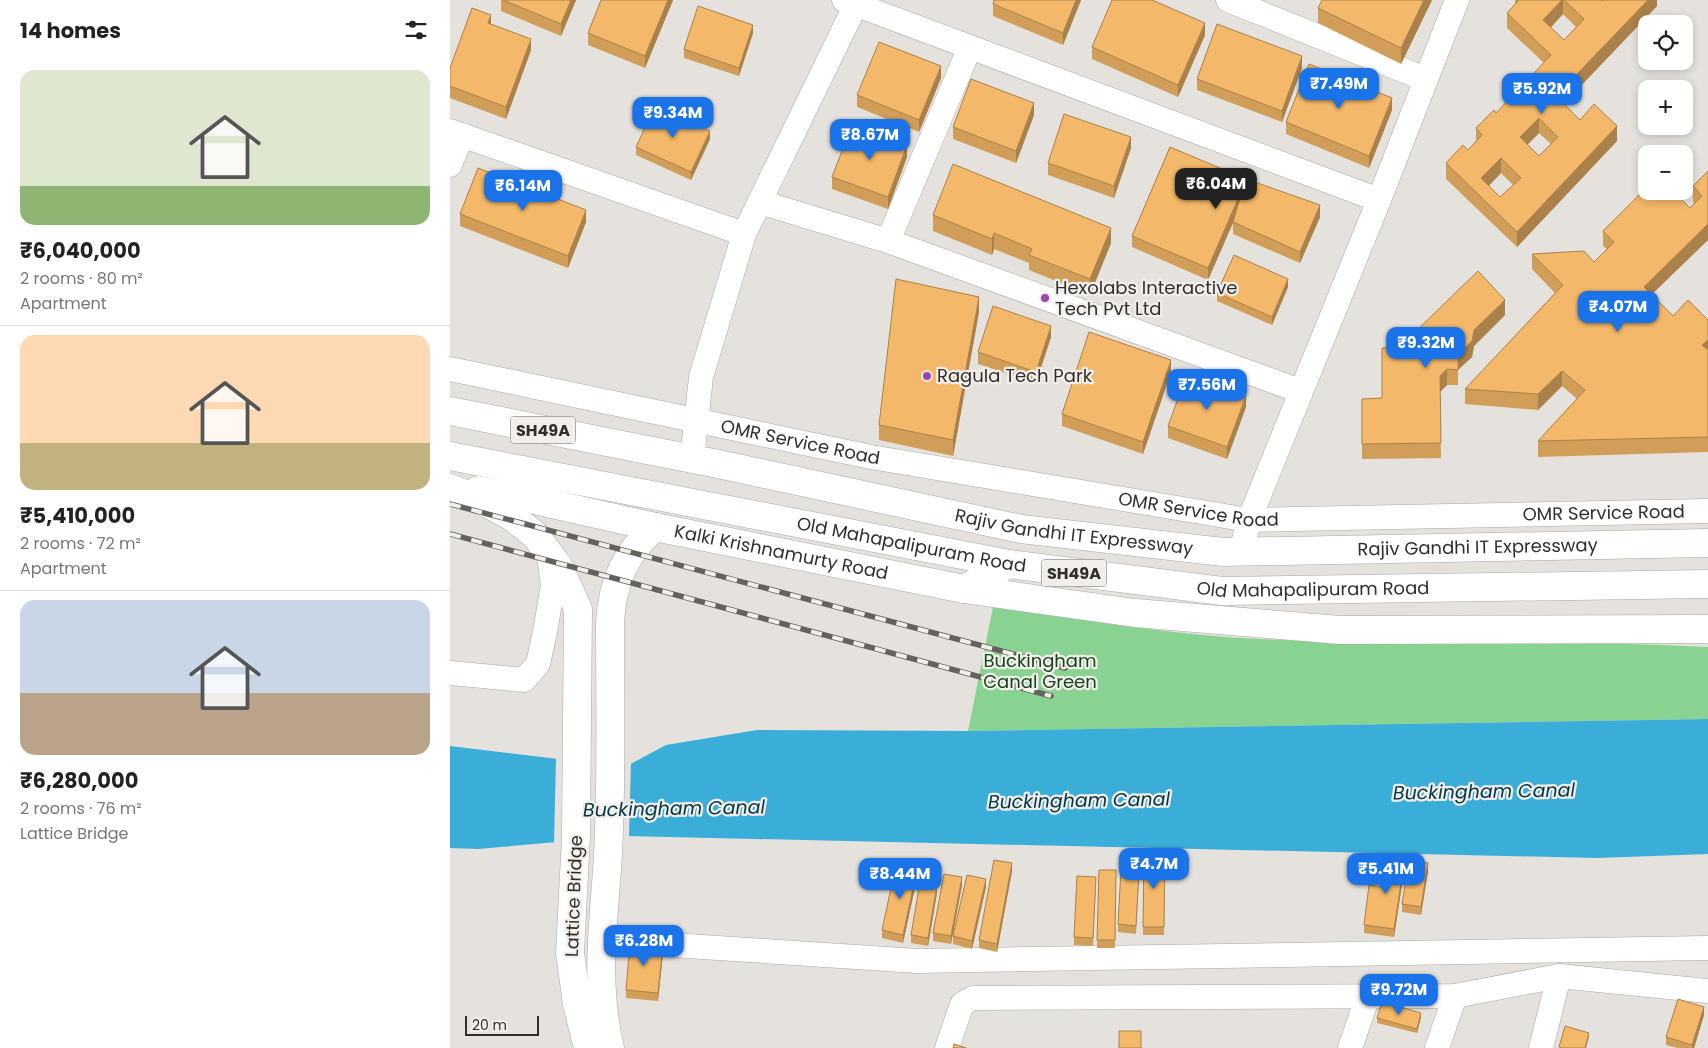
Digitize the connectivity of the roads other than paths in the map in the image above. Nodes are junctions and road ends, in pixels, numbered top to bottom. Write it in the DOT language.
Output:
graph roads {
  1 [pos="1228,0"];
  2 [pos="1457,0"];
  3 [pos="852,2"];
  4 [pos="970,47"];
  5 [pos="1425,79"];
  6 [pos="456,133"];
  7 [pos="450,165"];
  8 [pos="1379,200"];
  9 [pos="760,202"];
  10 [pos="744,234"];
  11 [pos="888,241"];
  12 [pos="450,369"];
  13 [pos="1300,391"];
  14 [pos="450,411"];
  15 [pos="696,421"];
  16 [pos="450,456"];
  17 [pos="692,459"];
  18 [pos="450,488"];
  19 [pos="1708,511"];
  20 [pos="1249,520"];
  21 [pos="655,527"];
  22 [pos="1708,543"];
  23 [pos="548,550"];
  24 [pos="1241,552"];
  25 [pos="1009,564"];
  26 [pos="1708,584"];
  27 [pos="964,589"];
  28 [pos="610,623"];
  29 [pos="1708,629"];
  30 [pos="450,673"];
  31 [pos="626,942"];
  32 [pos="1708,948"];
  33 [pos="1559,976"];
  34 [pos="1708,991"];
  35 [pos="1368,996"];
  36 [pos="1455,996"];
  37 [pos="588,1048"];
  38 [pos="610,1048"];
  39 [pos="947,1048"];
  40 [pos="1350,1048"];
  41 [pos="1437,1048"];
  42 [pos="1542,1048"];
  1 -- 5 [label="street"];
  2 -- 5 [label="street"];
  3 -- 4 [label="street"];
  3 -- 9 [label="street"];
  4 -- 8 [label="street"];
  4 -- 11 [label="street"];
  5 -- 8 [label="street"];
  6 -- 7 [label="street"];
  6 -- 10 [label="street"];
  8 -- 13 [label="street"];
  9 -- 10 [label="street"];
  9 -- 11 [label="street"];
  10 -- 15 [label="street"];
  11 -- 13 [label="street"];
  12 -- 15 [label="street, OMR Service Road"];
  13 -- 20 [label="street"];
  14 -- 17 [label="main road, Rajiv Gandhi IT Expressway / SH49A"];
  15 -- 17 [label="street"];
  15 -- 20 [label="street, OMR Service Road"];
  16 -- 25 [label="main road, Old Mahapalipuram Road / SH49A"];
  17 -- 24 [label="main road, Rajiv Gandhi IT Expressway / SH49A"];
  18 -- 21 [label="main road"];
  18 -- 23 [label="main road"];
  19 -- 20 [label="street, OMR Service Road"];
  20 -- 24 [label="street"];
  21 -- 27 [label="main road, Kalki Krishnamurty Road"];
  21 -- 28 [label="main road, Kalki Krishnamurty Road"];
  22 -- 24 [label="main road, Rajiv Gandhi IT Expressway / SH49A"];
  23 -- 30 [label="street"];
  23 -- 37 [label="main road, Lattice Bridge"];
  25 -- 26 [label="main road, Old Mahapalipuram Road / SH49A"];
  25 -- 27 [label="main road"];
  27 -- 29 [label="main road, Kalki Krishnamurty Road"];
  28 -- 38 [label="main road, Lattice Bridge"];
  31 -- 32 [label="street"];
  33 -- 34 [label="street"];
  33 -- 36 [label="street"];
  33 -- 42 [label="street"];
  35 -- 36 [label="street"];
  35 -- 39 [label="street"];
  35 -- 40 [label="street"];
  36 -- 41 [label="street"];
}
